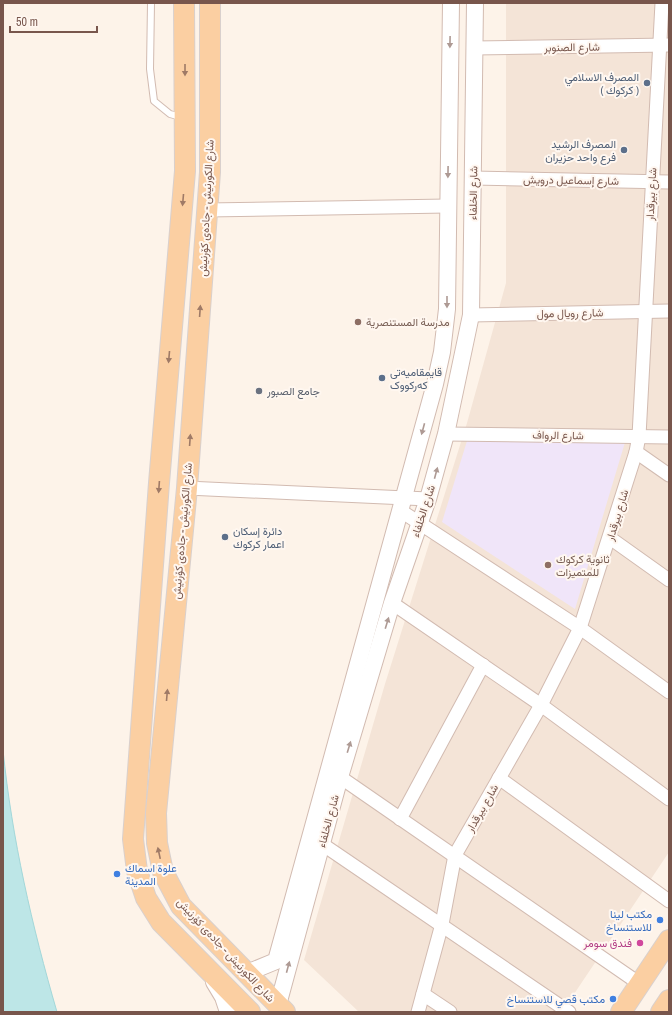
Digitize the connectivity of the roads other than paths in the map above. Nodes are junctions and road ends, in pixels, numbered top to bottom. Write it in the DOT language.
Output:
graph roads {
  1 [pos="150,3"];
  2 [pos="184,3"];
  3 [pos="210,3"];
  4 [pos="451,3"];
  5 [pos="475,3"];
  6 [pos="662,3"];
  7 [pos="184,37"];
  8 [pos="210,37"];
  9 [pos="664,45"];
  10 [pos="474,48"];
  11 [pos="185,118"];
  12 [pos="473,178"];
  13 [pos="652,182"];
  14 [pos="669,182"];
  15 [pos="447,206"];
  16 [pos="207,210"];
  17 [pos="646,311"];
  18 [pos="669,311"];
  19 [pos="471,315"];
  20 [pos="446,434"];
  21 [pos="639,436"];
  22 [pos="669,437"];
  23 [pos="636,452"];
  24 [pos="669,475"];
  25 [pos="187,488"];
  26 [pos="428,499"];
  27 [pos="402,504"];
  28 [pos="420,522"];
  29 [pos="610,538"];
  30 [pos="669,580"];
  31 [pos="392,603"];
  32 [pos="580,628"];
  33 [pos="484,664"];
  34 [pos="669,692"];
  35 [pos="542,705"];
  36 [pos="141,725"];
  37 [pos="164,727"];
  38 [pos="340,777"];
  39 [pos="499,778"];
  40 [pos="669,799"];
  41 [pos="400,819"];
  42 [pos="322,844"];
  43 [pos="455,855"];
  44 [pos="669,901"];
  45 [pos="442,924"];
  46 [pos="669,940"];
  47 [pos="199,961"];
  48 [pos="247,973"];
  49 [pos="640,984"];
  50 [pos="422,994"];
  51 [pos="669,1000"];
  52 [pos="282,1008"];
  53 [pos="228,1012"];
  54 [pos="250,1012"];
  55 [pos="418,1012"];
  56 [pos="450,1012"];
  57 [pos="569,1012"];
  58 [pos="622,1012"];
  59 [pos="661,1012"];
  1 -- 11 [label="lane"];
  2 -- 7 [label="main road, شارع الكورنيش - جادەی کۆرنیش"];
  3 -- 8 [label="main road, شارع الكورنيش - جادەی کۆرنیش"];
  4 -- 15 [label="street, one-way"];
  5 -- 10 [label="street, شارع الخلفاء"];
  6 -- 9 [label="street, شارع بيرقدار"];
  7 -- 8 [label="main road"];
  7 -- 11 [label="main road, شارع الكورنيش - جادەی کۆرنیش, one-way"];
  8 -- 16 [label="main road, شارع الكورنيش - جادەی کۆرنیش"];
  9 -- 10 [label="street, شارع الصنوبر"];
  9 -- 13 [label="street, شارع بيرقدار"];
  10 -- 12 [label="street, شارع الخلفاء"];
  11 -- 36 [label="main road, شارع الكورنيش - جادەی کۆرنیش, one-way"];
  12 -- 13 [label="street, شارع إسماعيل درويش"];
  12 -- 19 [label="street, شارع الخلفاء"];
  13 -- 14 [label="street, شارع إسماعيل درويش"];
  13 -- 17 [label="street, شارع بيرقدار"];
  15 -- 16 [label="street"];
  15 -- 27 [label="street, one-way"];
  25 -- 16 [label="main road, شارع الكورنيش - جادەی کۆرنیش, one-way"];
  17 -- 18 [label="street, شارع رويال مول"];
  17 -- 19 [label="street, شارع رويال مول"];
  17 -- 21 [label="street, شارع بيرقدار"];
  19 -- 20 [label="street, شارع الخلفاء"];
  20 -- 21 [label="street, شارع الرواف"];
  26 -- 20 [label="street, شارع الخلفاء, one-way"];
  21 -- 22 [label="street, شارع الرواف"];
  21 -- 23 [label="street, شارع بيرقدار"];
  23 -- 24 [label="street"];
  23 -- 29 [label="street, شارع بيرقدار"];
  25 -- 27 [label="street"];
  37 -- 25 [label="main road, شارع الكورنيش - جادەی کۆرنیش, one-way"];
  26 -- 27 [label="street"];
  26 -- 28 [label="street, شارع الخلفاء"];
  27 -- 28 [label="street"];
  27 -- 48 [label="street"];
  28 -- 31 [label="street, شارع الخلفاء"];
  28 -- 32 [label="street"];
  29 -- 30 [label="street"];
  29 -- 32 [label="street, شارع بيرقدار"];
  31 -- 33 [label="street"];
  38 -- 31 [label="street, شارع الخلفاء, one-way"];
  32 -- 34 [label="street"];
  32 -- 35 [label="street, شارع بيرقدار"];
  33 -- 35 [label="street"];
  33 -- 41 [label="street"];
  35 -- 39 [label="street, شارع بيرقدار"];
  35 -- 40 [label="street"];
  36 -- 37 [label="main road"];
  36 -- 47 [label="main road, شارع الكورنيش - جادەی کۆرنیش"];
  48 -- 37 [label="main road, شارع الكورنيش - جادەی کۆرنیش, one-way"];
  38 -- 41 [label="street"];
  38 -- 42 [label="street, شارع الخلفاء"];
  39 -- 43 [label="street, شارع بيرقدار"];
  39 -- 44 [label="street"];
  41 -- 43 [label="street"];
  42 -- 45 [label="street"];
  52 -- 42 [label="street, شارع الخلفاء, one-way"];
  43 -- 45 [label="street, شارع بيرقدار"];
  43 -- 49 [label="street"];
  45 -- 50 [label="street, شارع بيرقدار"];
  45 -- 57 [label="street"];
  46 -- 49 [label="main road"];
  47 -- 53 [label="street"];
  47 -- 54 [label="main road, شارع الكورنيش - جادەی کۆرنیش"];
  48 -- 52 [label="main road, شارع الكورنيش - جادەی کۆرنیش"];
  49 -- 58 [label="main road"];
  50 -- 55 [label="street, شارع بيرقدار"];
  50 -- 56 [label="street"];
  51 -- 59 [label="main road"];
}
